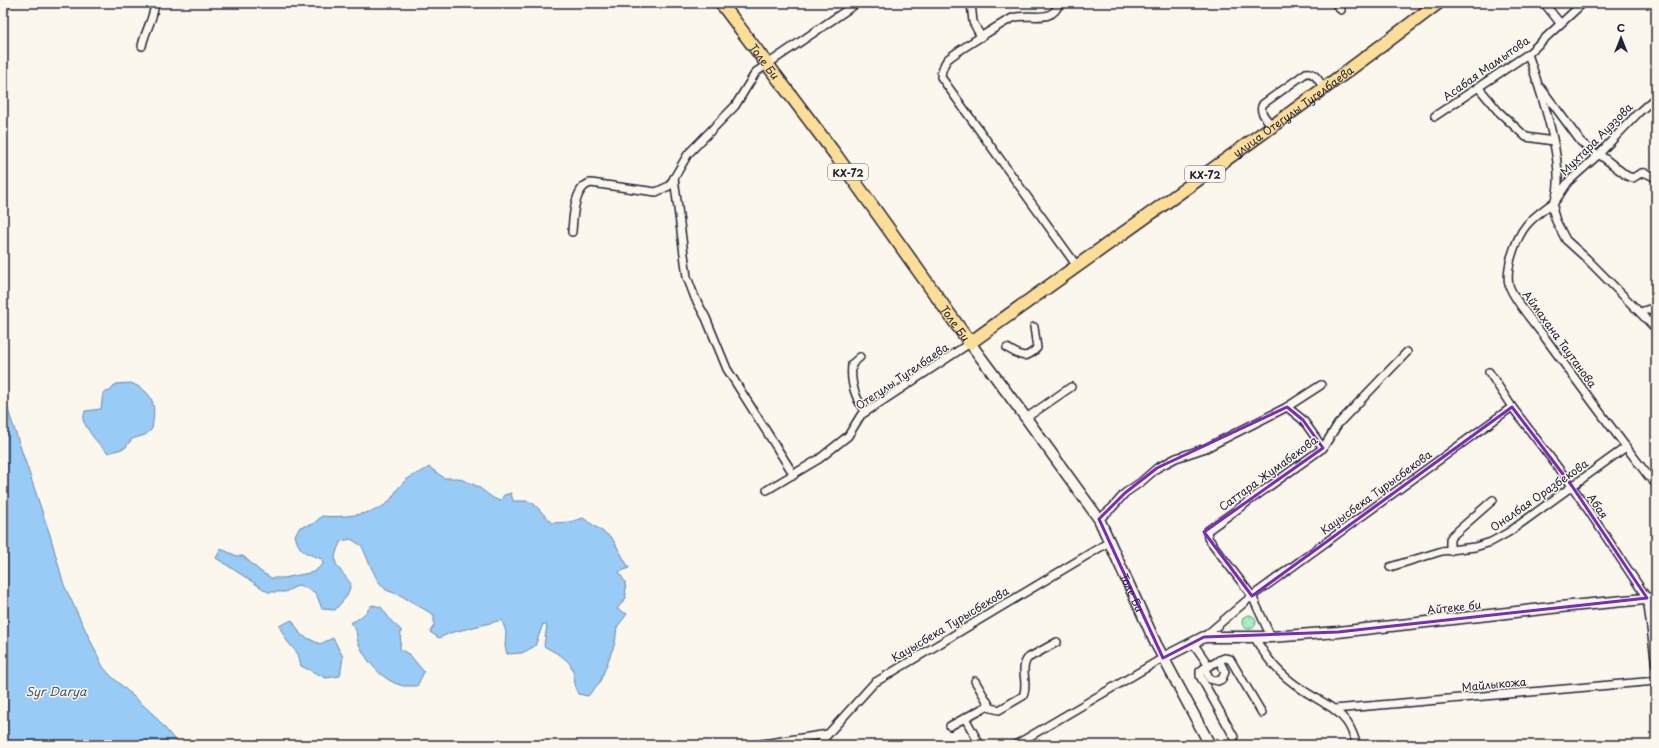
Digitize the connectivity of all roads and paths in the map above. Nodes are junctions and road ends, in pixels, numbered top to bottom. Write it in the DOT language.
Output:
graph roads {
  1 [pos="155,3"];
  2 [pos="721,3"];
  3 [pos="857,3"];
  4 [pos="971,3"];
  5 [pos="1059,3"];
  6 [pos="1335,3"];
  7 [pos="1438,3"];
  8 [pos="1544,3"];
  9 [pos="1583,3"];
  10 [pos="1341,10"];
  11 [pos="1560,23"];
  12 [pos="981,37"];
  13 [pos="142,46"];
  14 [pos="1528,54"];
  15 [pos="767,63"];
  16 [pos="1537,83"];
  17 [pos="1479,88"];
  18 [pos="1324,89"];
  19 [pos="1656,97"];
  20 [pos="1435,116"];
  21 [pos="1272,126"];
  22 [pos="1553,141"];
  23 [pos="1598,155"];
  24 [pos="674,178"];
  25 [pos="1656,178"];
  26 [pos="1555,201"];
  27 [pos="572,232"];
  28 [pos="1077,266"];
  29 [pos="1656,307"];
  30 [pos="1640,312"];
  31 [pos="1034,328"];
  32 [pos="1656,329"];
  33 [pos="970,343"];
  34 [pos="1007,348"];
  35 [pos="1406,352"];
  36 [pos="860,357"];
  37 [pos="1489,372"];
  38 [pos="1321,385"];
  39 [pos="1071,387"];
  40 [pos="1287,407"];
  41 [pos="1512,407"];
  42 [pos="865,412"];
  43 [pos="1026,418"];
  44 [pos="1626,447"];
  45 [pos="1323,448"];
  46 [pos="794,475"];
  47 [pos="1656,484"];
  48 [pos="1572,486"];
  49 [pos="767,490"];
  50 [pos="1493,500"];
  51 [pos="1099,519"];
  52 [pos="1109,542"];
  53 [pos="1450,551"];
  54 [pos="1390,567"];
  55 [pos="1252,596"];
  56 [pos="1652,598"];
  57 [pos="1204,637"];
  58 [pos="1271,637"];
  59 [pos="1255,638"];
  60 [pos="1057,642"];
  61 [pos="1194,643"];
  62 [pos="1219,660"];
  63 [pos="1165,662"];
  64 [pos="1656,666"];
  65 [pos="1207,667"];
  66 [pos="975,681"];
  67 [pos="1656,681"];
  68 [pos="989,705"];
  69 [pos="1334,709"];
  70 [pos="1262,712"];
  71 [pos="966,718"];
  72 [pos="950,726"];
  73 [pos="828,734"];
  74 [pos="1234,737"];
  75 [pos="754,745"];
  76 [pos="819,745"];
  77 [pos="980,745"];
  78 [pos="1015,745"];
  79 [pos="1210,745"];
  80 [pos="1357,745"];
  1 -- 13 [label="street"];
  2 -- 15 [label="main road, Толе Би / КХ-72"];
  3 -- 15 [label="street"];
  4 -- 12 [label="street"];
  5 -- 12 [label="street"];
  6 -- 10 [label="street"];
  7 -- 18 [label="main road, улица Отегулы Тугелбаева / КХ-72"];
  8 -- 11 [label="street"];
  9 -- 11 [label="street, Асабая Мамытова"];
  11 -- 14 [label="street, Асабая Мамытова"];
  12 -- 28 [label="street"];
  14 -- 16 [label="street"];
  14 -- 17 [label="street, Асабая Мамытова"];
  15 -- 24 [label="street"];
  15 -- 33 [label="main road, Толе Би / КХ-72"];
  16 -- 22 [label="street"];
  16 -- 23 [label="street"];
  17 -- 20 [label="street, Асабая Мамытова"];
  17 -- 22 [label="street"];
  18 -- 21 [label="main road, улица Отегулы Тугелбаева / КХ-72"];
  18 -- 21 [label="street"];
  19 -- 23 [label="street, Мухтара Ауэзова"];
  21 -- 28 [label="main road, улица Отегулы Тугелбаева / КХ-72"];
  22 -- 26 [label="street"];
  23 -- 25 [label="street"];
  23 -- 26 [label="street, Мухтара Ауэзова"];
  24 -- 27 [label="street"];
  24 -- 46 [label="street"];
  26 -- 30 [label="street"];
  26 -- 44 [label="street, Аймахана Таутанова"];
  28 -- 33 [label="main road, улица Отегулы Тугелбаева / КХ-72"];
  29 -- 30 [label="street"];
  30 -- 32 [label="street"];
  31 -- 34 [label="street"];
  33 -- 42 [label="street, Отегулы Тугелбаева"];
  33 -- 43 [label="street, Толе Би"];
  35 -- 45 [label="street, Саттара Жумабекова"];
  36 -- 42 [label="street"];
  37 -- 41 [label="street, Абая"];
  38 -- 40 [label="street"];
  39 -- 43 [label="street"];
  40 -- 45 [label="street"];
  40 -- 51 [label="street"];
  41 -- 48 [label="street, Абая"];
  41 -- 55 [label="street, Кауысбека Турысбекова"];
  42 -- 46 [label="street, Отегулы Тугелбаева"];
  43 -- 51 [label="street, Толе Би"];
  44 -- 47 [label="street, Аймахана Таутанова"];
  44 -- 48 [label="street, Оналбая Оразбекова"];
  45 -- 55 [label="street, Саттара Жумабекова"];
  46 -- 49 [label="street, Отегулы Тугелбаева"];
  48 -- 53 [label="street, Оналбая Оразбекова"];
  48 -- 56 [label="street, Абая"];
  50 -- 53 [label="street"];
  51 -- 52 [label="street, Толе Би"];
  52 -- 63 [label="street, Толе Би"];
  52 -- 73 [label="street, Кауысбека Турысбекова"];
  53 -- 54 [label="street, Оналбая Оразбекова"];
  55 -- 57 [label="street, Кауысбека Турысбекова"];
  55 -- 58 [label="street"];
  56 -- 58 [label="street, Айтеке би"];
  56 -- 64 [label="street, Абая"];
  57 -- 59 [label="street, Айтеке би"];
  57 -- 61 [label="street"];
  58 -- 59 [label="street, Айтеке би"];
  59 -- 69 [label="street"];
  60 -- 68 [label="street"];
  61 -- 63 [label="street"];
  61 -- 65 [label="street"];
  62 -- 65 [label="street"];
  62 -- 65 [label="street"];
  62 -- 70 [label="street"];
  63 -- 78 [label="street"];
  63 -- 79 [label="street, Толе Би"];
  65 -- 74 [label="street"];
  66 -- 68 [label="street"];
  67 -- 69 [label="street, Майлыкожа"];
  68 -- 71 [label="street"];
  69 -- 80 [label="street"];
  71 -- 72 [label="street"];
  71 -- 77 [label="street"];
  73 -- 75 [label="street"];
  73 -- 76 [label="street, Кауысбека Турысбекова"];
}
